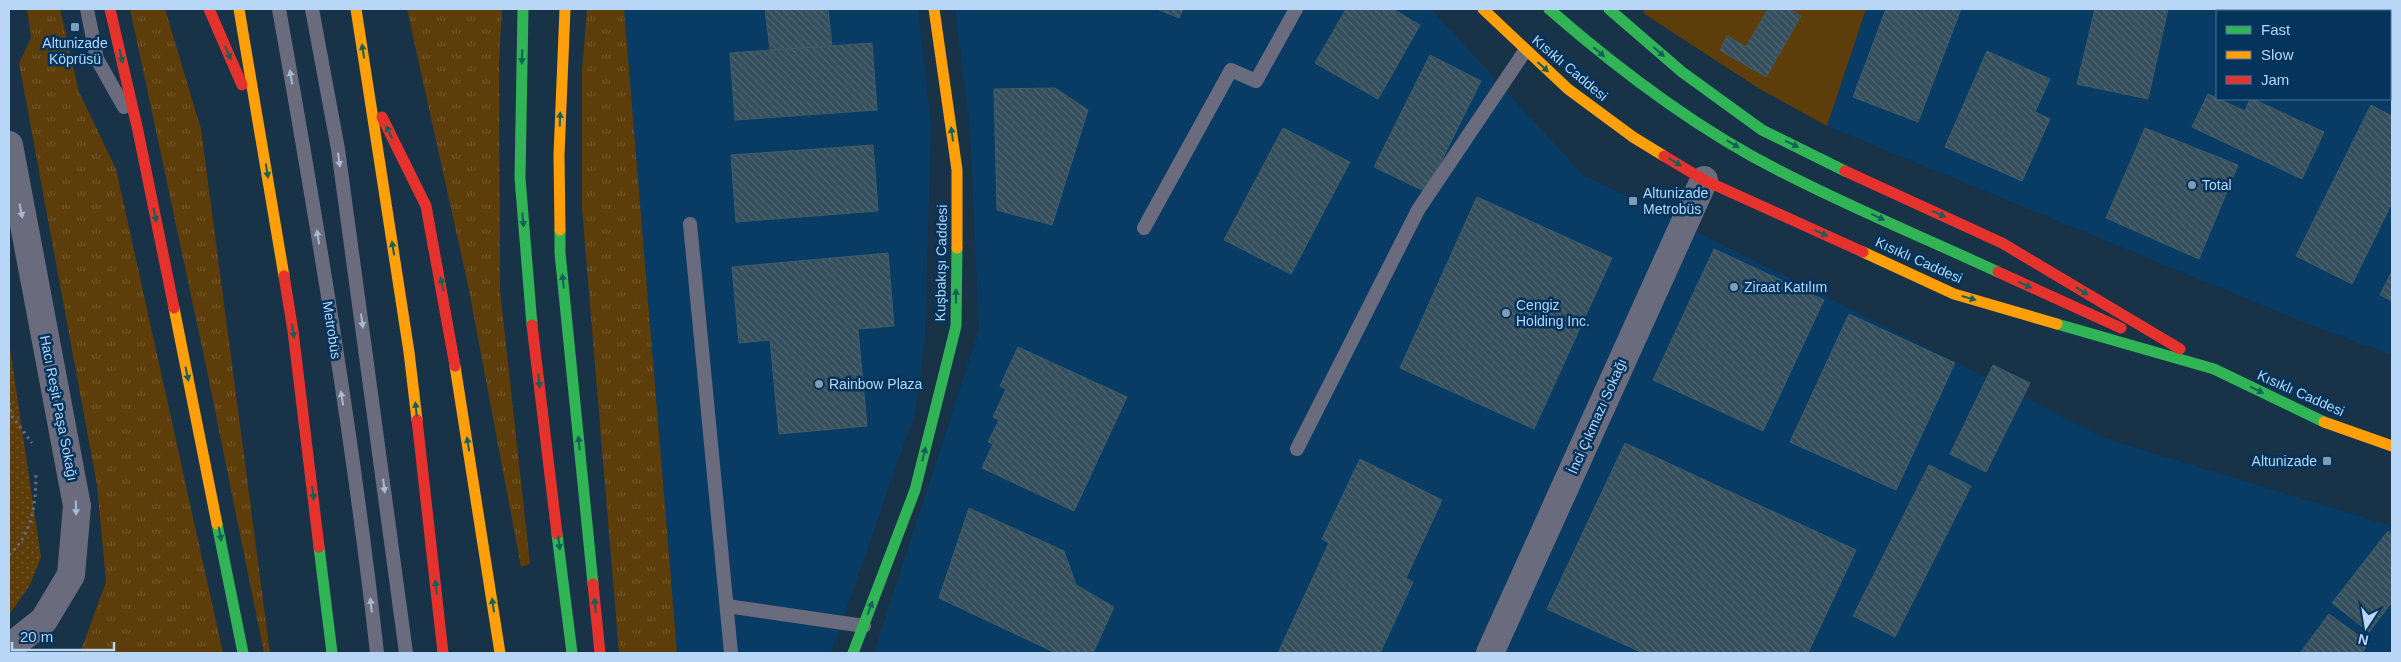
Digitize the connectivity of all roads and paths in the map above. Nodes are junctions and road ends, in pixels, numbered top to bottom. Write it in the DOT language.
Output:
graph roads {
  1 [pos="87,9"];
  2 [pos="110,9"];
  3 [pos="209,9"];
  4 [pos="239,9"];
  5 [pos="279,9"];
  6 [pos="312,9"];
  7 [pos="356,9"];
  8 [pos="523,9"];
  9 [pos="565,9"];
  10 [pos="934,9"];
  11 [pos="1296,9"];
  12 [pos="1483,9"];
  13 [pos="1549,9"];
  14 [pos="1609,9"];
  15 [pos="1525,51"];
  16 [pos="370,94"];
  17 [pos="259,123"];
  18 [pos="138,131"];
  19 [pos="9,146"];
  20 [pos="1704,180"];
  21 [pos="690,224"];
  22 [pos="1144,228"];
  23 [pos="2214,369"];
  24 [pos="9,403"];
  25 [pos="2392,446"];
  26 [pos="33,449"];
  27 [pos="1297,449"];
  28 [pos="36,462"];
  29 [pos="9,555"];
  30 [pos="727,606"];
  31 [pos="864,626"];
  32 [pos="9,648"];
  33 [pos="243,653"];
  34 [pos="332,653"];
  35 [pos="377,653"];
  36 [pos="406,653"];
  37 [pos="443,653"];
  38 [pos="500,653"];
  39 [pos="572,653"];
  40 [pos="600,653"];
  41 [pos="731,653"];
  42 [pos="853,653"];
  43 [pos="1490,653"];
  1 -- 18 [label="lane"];
  2 -- 18 [label="main road, one-way"];
  3 -- 17 [label="main road, one-way"];
  4 -- 17 [label="main road"];
  35 -- 5 [label="lane, Metrobüs, one-way"];
  6 -- 36 [label="lane, one-way"];
  16 -- 7 [label="main road, one-way"];
  8 -- 39 [label="main road, one-way"];
  40 -- 9 [label="main road, one-way"];
  31 -- 10 [label="main road, Kuşbakışı Caddesi, one-way"];
  11 -- 22 [label="lane"];
  12 -- 15 [label="main road, Kısıklı Caddesi"];
  13 -- 23 [label="main road, one-way"];
  14 -- 23 [label="main road, one-way"];
  15 -- 20 [label="main road, Kısıklı Caddesi, one-way"];
  15 -- 27 [label="lane"];
  37 -- 16 [label="main road, one-way"];
  38 -- 16 [label="main road, one-way"];
  17 -- 34 [label="main road, one-way"];
  18 -- 33 [label="main road, one-way"];
  19 -- 32 [label="street, Hacı Reşit Paşa Sokağı, one-way"];
  20 -- 23 [label="main road, Kısıklı Caddesi, one-way"];
  20 -- 43 [label="street, İnci Çıkmazı Sokağı"];
  21 -- 30 [label="lane"];
  23 -- 25 [label="main road, Kısıklı Caddesi, one-way"];
  24 -- 26 [label="path"];
  28 -- 29 [label="path"];
  30 -- 31 [label="lane"];
  30 -- 41 [label="lane"];
  31 -- 42 [label="main road, Kuşbakışı Caddesi"];
}
